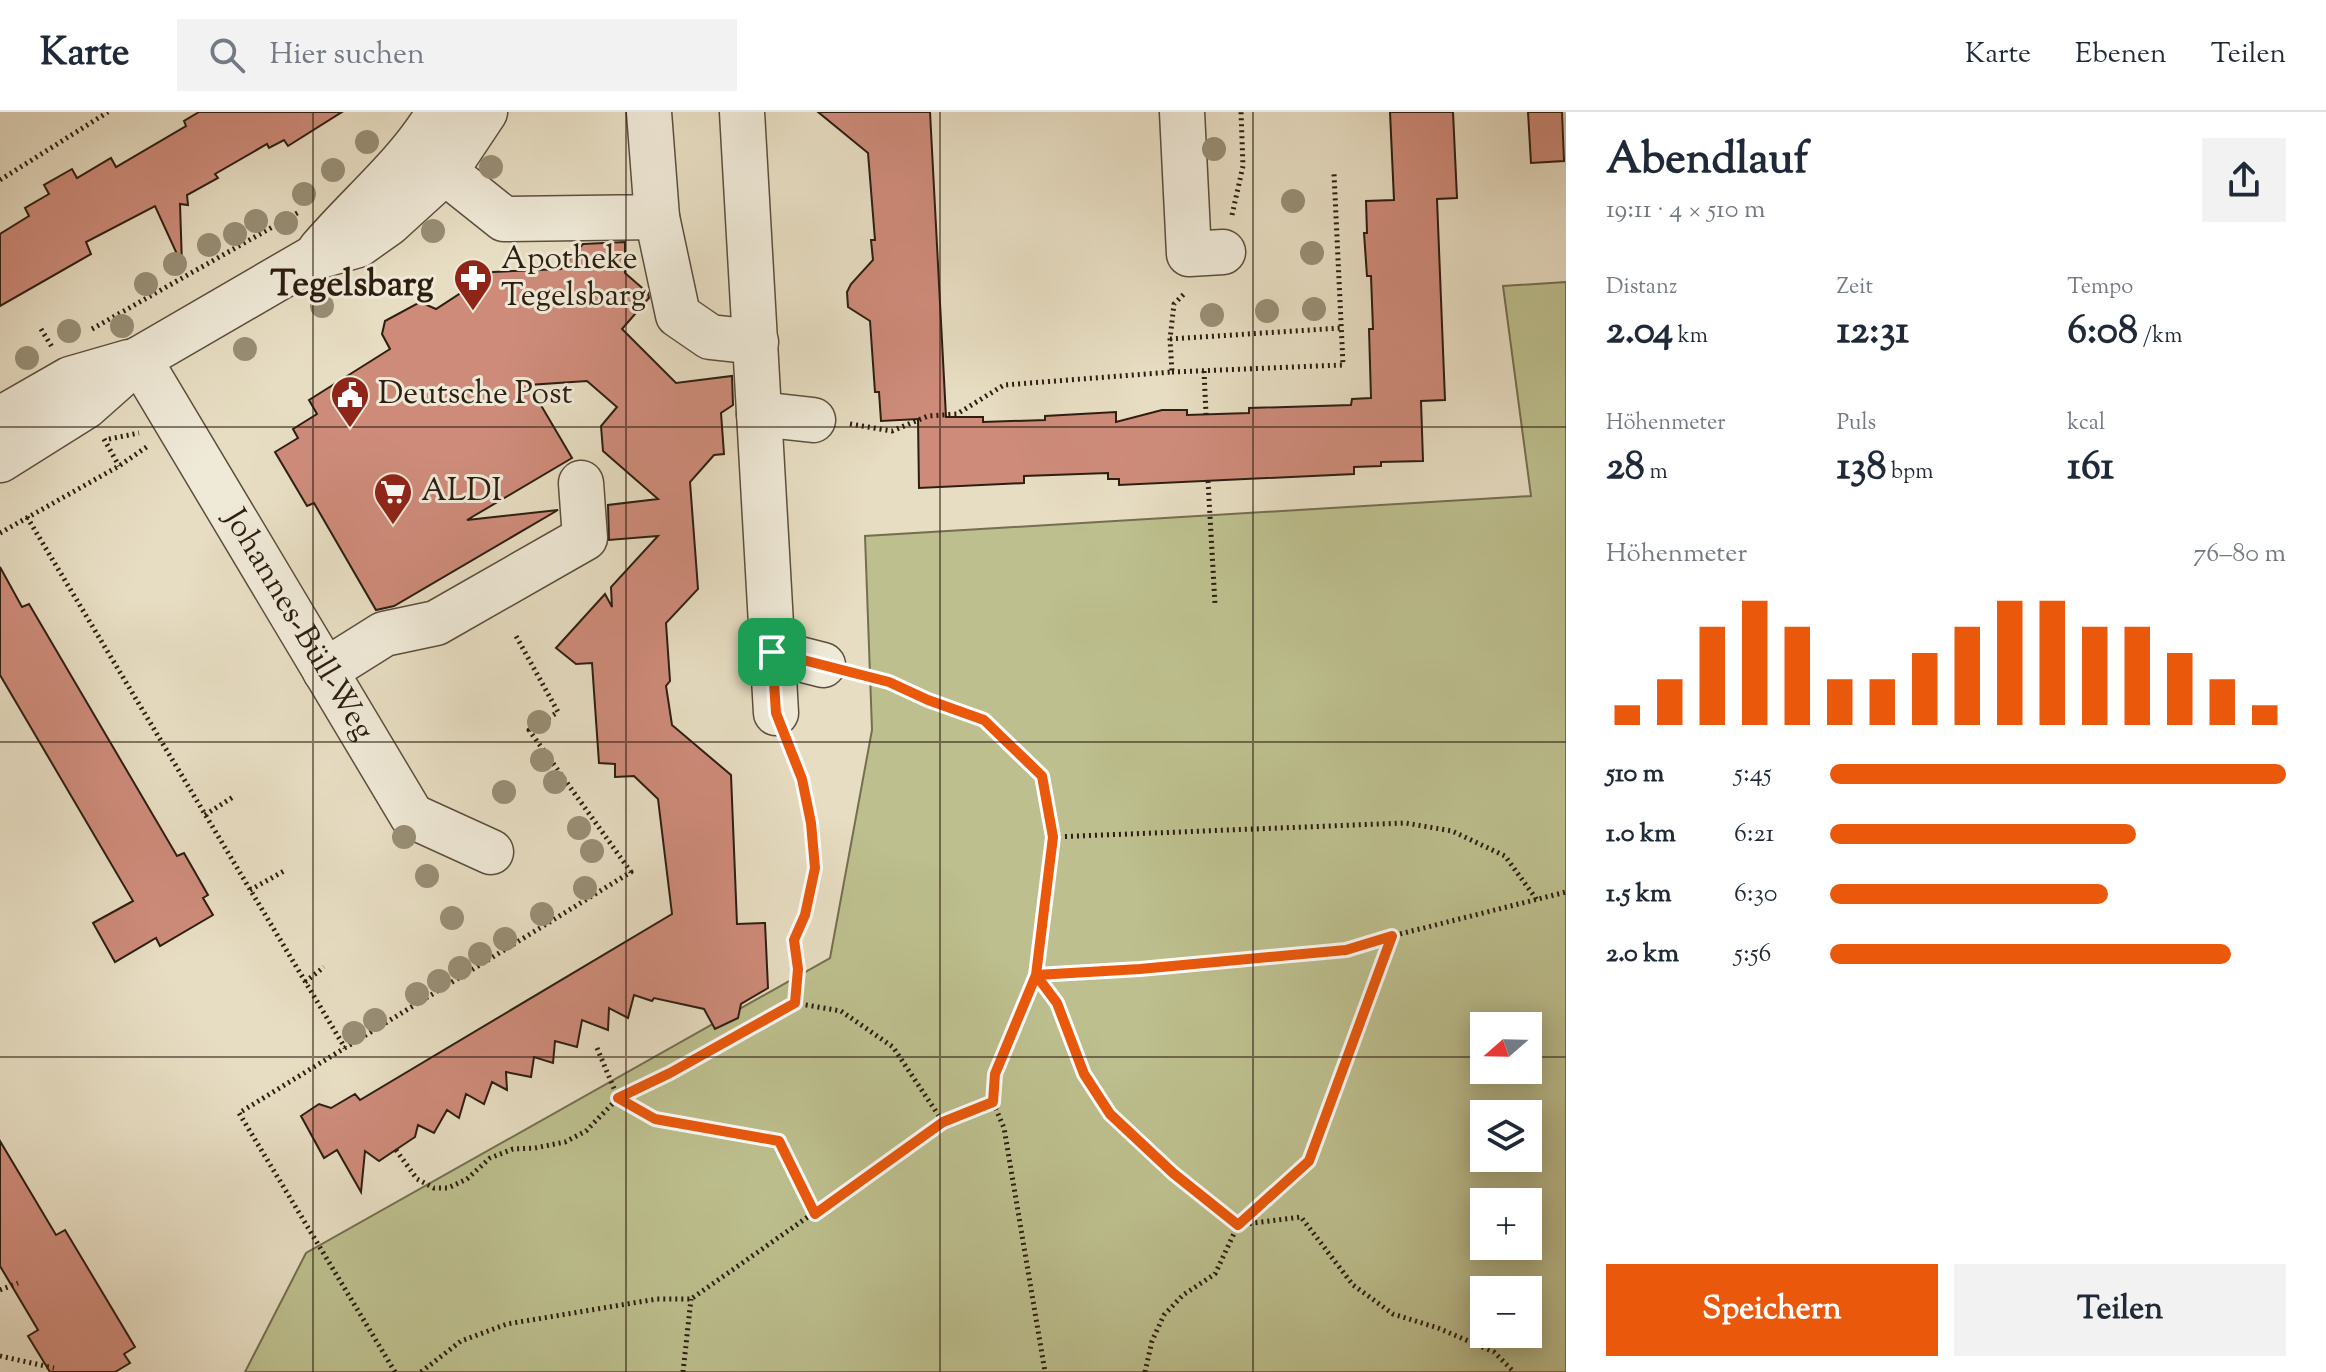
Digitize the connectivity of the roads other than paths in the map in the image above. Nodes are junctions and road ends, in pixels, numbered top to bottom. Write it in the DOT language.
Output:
graph roads {
  1 [pos="439,112"];
  2 [pos="485,112"];
  3 [pos="649,112"];
  4 [pos="742,112"];
  5 [pos="1182,112"];
  6 [pos="445,172"];
  7 [pos="657,217"];
  8 [pos="1223,252"];
  9 [pos="313,258"];
  10 [pos="756,342"];
  11 [pos="139,359"];
  12 [pos="759,414"];
  13 [pos="0,419"];
  14 [pos="813,420"];
  15 [pos="0,460"];
  16 [pos="581,483"];
  17 [pos="772,652"];
  18 [pos="823,665"];
  19 [pos="325,671"];
  20 [pos="776,713"];
  21 [pos="491,852"];
  1 -- 9 [label="street"];
  2 -- 6 [label="street"];
  3 -- 7 [label="street"];
  4 -- 10 [label="street"];
  5 -- 8 [label="street"];
  6 -- 7 [label="street"];
  6 -- 9 [label="street"];
  7 -- 10 [label="street"];
  9 -- 11 [label="street"];
  10 -- 12 [label="street"];
  11 -- 13 [label="street"];
  11 -- 15 [label="street"];
  11 -- 19 [label="street, Johannes-Büll-Weg"];
  12 -- 14 [label="street"];
  12 -- 17 [label="street"];
  16 -- 19 [label="street"];
  17 -- 18 [label="street"];
  17 -- 20 [label="street"];
  19 -- 21 [label="street, Johannes-Büll-Weg"];
}
